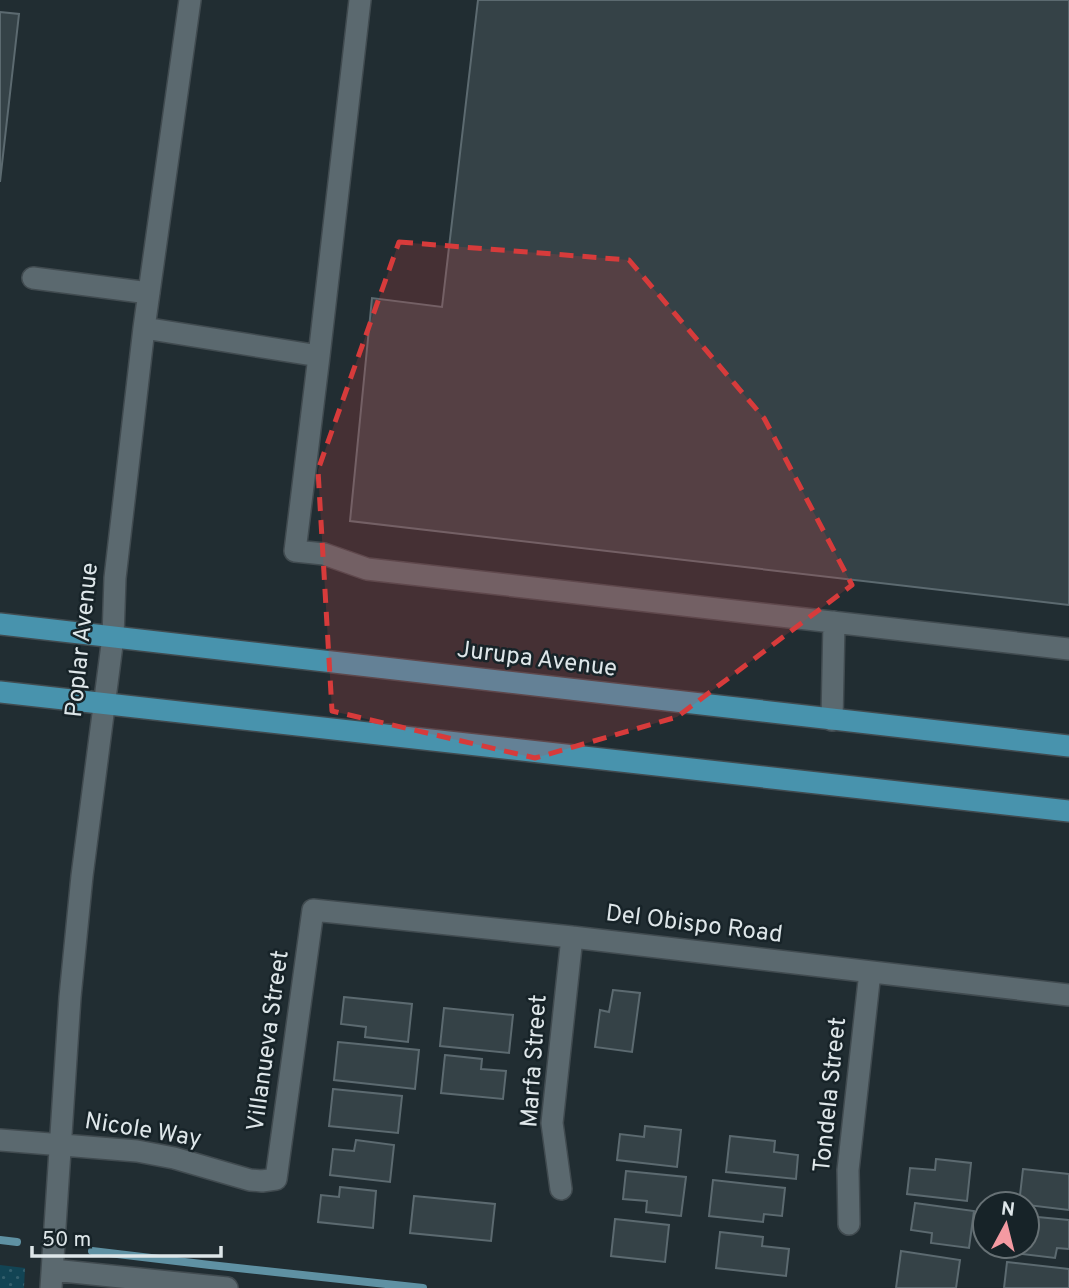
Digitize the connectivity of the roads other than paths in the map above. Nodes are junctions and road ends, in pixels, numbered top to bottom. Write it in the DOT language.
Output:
graph roads {
  1 [pos="190,0"];
  2 [pos="360,0"];
  3 [pos="33,278"];
  4 [pos="149,293"];
  5 [pos="144,328"];
  6 [pos="319,356"];
  7 [pos="834,622"];
  8 [pos="0,624"];
  9 [pos="113,637"];
  10 [pos="1069,649"];
  11 [pos="0,692"];
  12 [pos="105,704"];
  13 [pos="832,720"];
  14 [pos="1069,746"];
  15 [pos="1069,811"];
  16 [pos="313,910"];
  17 [pos="572,937"];
  18 [pos="870,972"];
  19 [pos="1069,995"];
  20 [pos="0,1140"];
  21 [pos="60,1144"];
  22 [pos="276,1179"];
  23 [pos="561,1189"];
  24 [pos="849,1224"];
  25 [pos="52,1272"];
  26 [pos="227,1288"];
  1 -- 4 [label="street, Poplar Avenue"];
  2 -- 6 [label="street"];
  3 -- 4 [label="street"];
  4 -- 5 [label="street, Poplar Avenue"];
  5 -- 6 [label="street"];
  5 -- 9 [label="street, Poplar Avenue"];
  6 -- 7 [label="street"];
  7 -- 10 [label="street"];
  7 -- 13 [label="street"];
  8 -- 9 [label="main road, Jurupa Avenue"];
  9 -- 12 [label="street, Poplar Avenue"];
  9 -- 13 [label="main road, Jurupa Avenue"];
  11 -- 12 [label="main road"];
  12 -- 15 [label="main road"];
  12 -- 21 [label="street, Poplar Avenue"];
  13 -- 14 [label="main road, Jurupa Avenue"];
  16 -- 17 [label="street, Del Obispo Road"];
  16 -- 22 [label="street, Villanueva Street"];
  17 -- 18 [label="street, Del Obispo Road"];
  17 -- 23 [label="street, Marfa Street"];
  18 -- 19 [label="street, Del Obispo Road"];
  18 -- 24 [label="street, Tondela Street"];
  20 -- 21 [label="street, Nicole Way"];
  21 -- 22 [label="street, Nicole Way"];
  21 -- 25 [label="street, Poplar Avenue"];
  25 -- 26 [label="street"];
}
